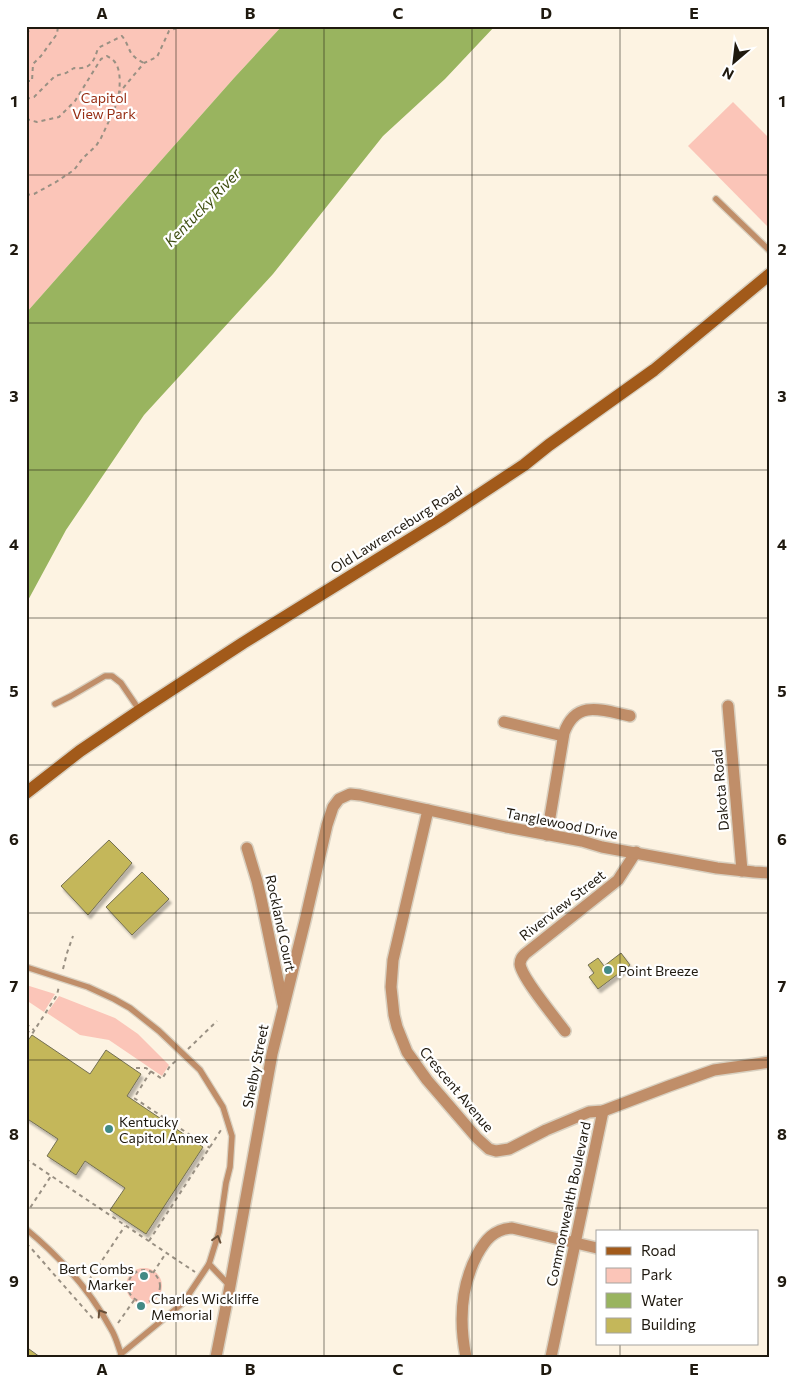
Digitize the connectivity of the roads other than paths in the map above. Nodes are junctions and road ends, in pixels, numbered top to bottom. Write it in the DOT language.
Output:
graph roads {
  1 [pos="716,199"];
  2 [pos="770,250"];
  3 [pos="770,274"];
  4 [pos="55,704"];
  5 [pos="728,706"];
  6 [pos="140,711"];
  7 [pos="630,716"];
  8 [pos="504,722"];
  9 [pos="563,736"];
  10 [pos="26,793"];
  11 [pos="350,794"];
  12 [pos="428,810"];
  13 [pos="546,835"];
  14 [pos="246,848"];
  15 [pos="636,852"];
  16 [pos="742,871"];
  17 [pos="770,873"];
  18 [pos="26,967"];
  19 [pos="284,1006"];
  20 [pos="565,1031"];
  21 [pos="770,1062"];
  22 [pos="603,1111"];
  23 [pos="26,1229"];
  24 [pos="576,1242"];
  25 [pos="596,1248"];
  26 [pos="209,1264"];
  27 [pos="230,1286"];
  28 [pos="121,1356"];
  29 [pos="216,1357"];
  30 [pos="466,1357"];
  31 [pos="551,1357"];
  1 -- 2 [label="lane"];
  3 -- 6 [label="main road, Old Lawrenceburg Road"];
  4 -- 6 [label="lane"];
  5 -- 16 [label="street, Dakota Road"];
  6 -- 10 [label="main road, Old Lawrenceburg Road"];
  7 -- 9 [label="street"];
  8 -- 9 [label="street"];
  9 -- 13 [label="street"];
  11 -- 12 [label="street, Tanglewood Drive"];
  11 -- 19 [label="street, Shelby Street"];
  12 -- 13 [label="street, Tanglewood Drive"];
  12 -- 22 [label="street, Crescent Avenue"];
  13 -- 15 [label="street, Tanglewood Drive"];
  14 -- 19 [label="street, Rockland Court"];
  15 -- 16 [label="street, Tanglewood Drive"];
  15 -- 20 [label="street, Riverview Street"];
  16 -- 17 [label="street, Tanglewood Drive"];
  26 -- 18 [label="lane, one-way"];
  19 -- 27 [label="street, Shelby Street"];
  21 -- 22 [label="street, Commonwealth Boulevard"];
  22 -- 24 [label="street, Commonwealth Boulevard"];
  28 -- 23 [label="lane, one-way"];
  24 -- 25 [label="street"];
  24 -- 30 [label="street"];
  24 -- 31 [label="street, Commonwealth Boulevard"];
  26 -- 27 [label="lane"];
  26 -- 28 [label="lane"];
  27 -- 29 [label="street, Shelby Street"];
}
